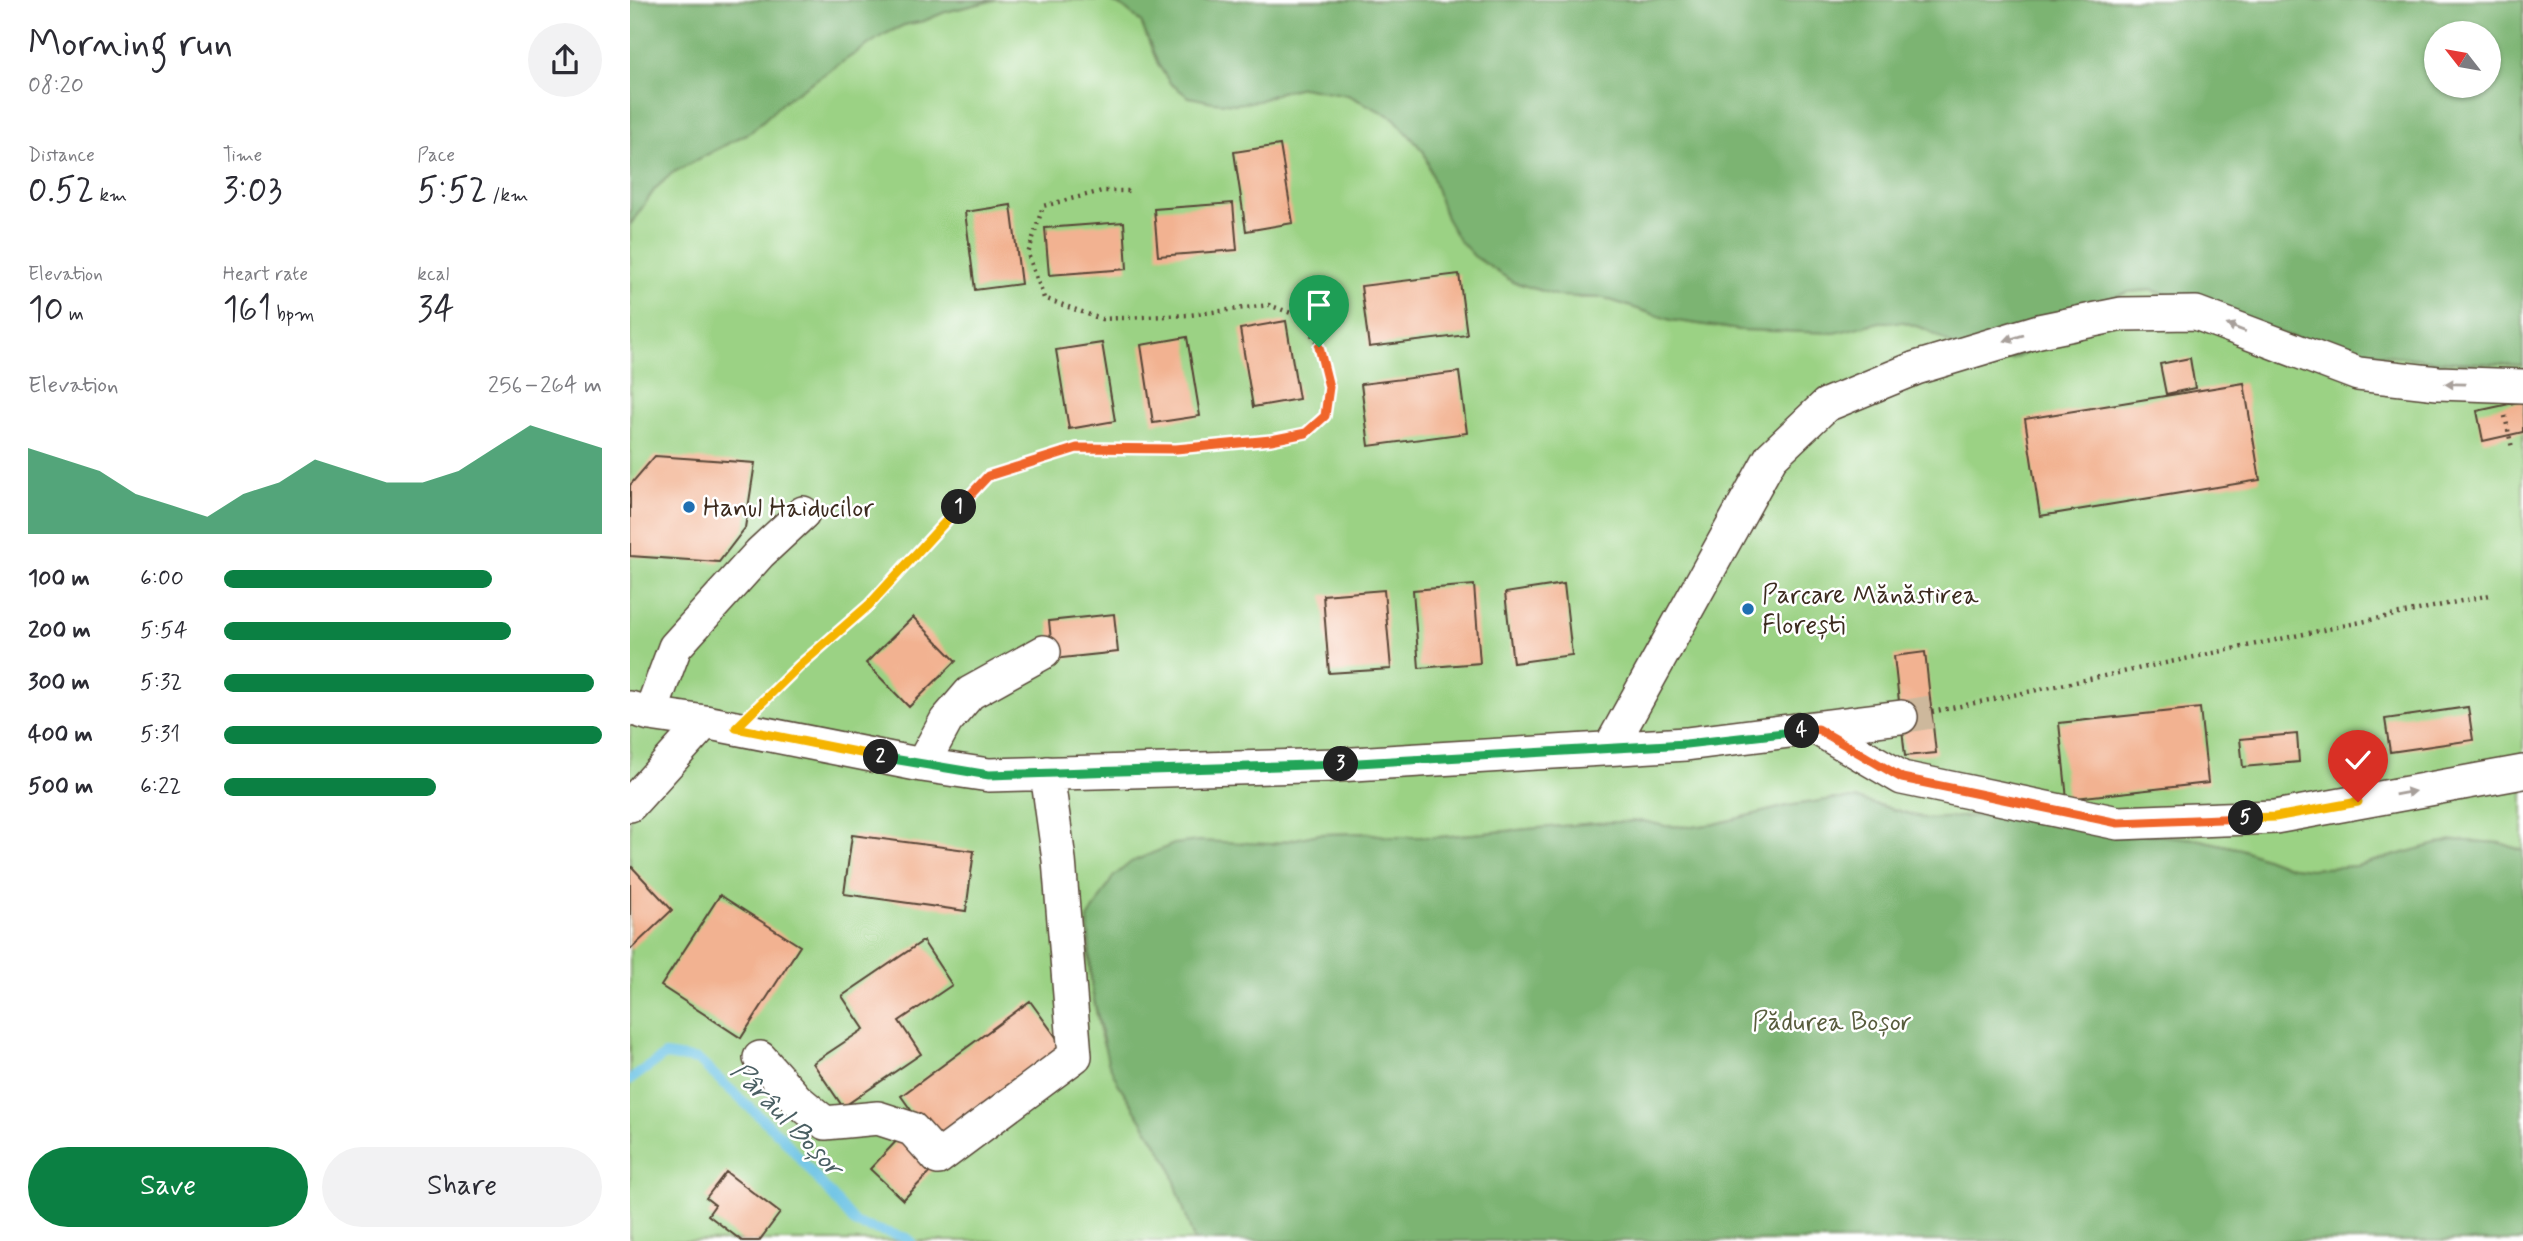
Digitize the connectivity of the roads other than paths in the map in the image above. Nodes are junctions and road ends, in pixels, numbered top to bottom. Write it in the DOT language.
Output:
graph roads {
  1 [pos="2523,386"];
  2 [pos="803,513"];
  3 [pos="1044,652"];
  4 [pos="640,711"];
  5 [pos="1916,715"];
  6 [pos="721,725"];
  7 [pos="1818,729"];
  8 [pos="1611,748"];
  9 [pos="922,765"];
  10 [pos="2523,772"];
  11 [pos="1047,774"];
  12 [pos="630,805"];
  13 [pos="760,1058"];
  1 -- 8 [label="lane, one-way"];
  2 -- 4 [label="lane"];
  3 -- 9 [label="lane"];
  4 -- 6 [label="lane"];
  5 -- 7 [label="lane"];
  6 -- 9 [label="lane"];
  6 -- 12 [label="lane"];
  7 -- 8 [label="lane"];
  7 -- 10 [label="lane, one-way"];
  8 -- 11 [label="lane"];
  9 -- 11 [label="lane"];
  11 -- 13 [label="lane"];
}
